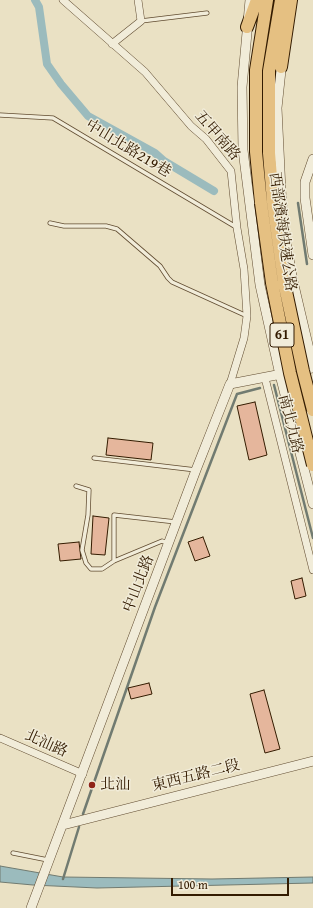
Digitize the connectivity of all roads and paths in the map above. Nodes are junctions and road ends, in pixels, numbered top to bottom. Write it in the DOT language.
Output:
graph roads {
  1 [pos="63,0"];
  2 [pos="138,0"];
  3 [pos="250,0"];
  4 [pos="257,0"];
  5 [pos="267,0"];
  6 [pos="281,0"];
  7 [pos="292,0"];
  8 [pos="207,13"];
  9 [pos="142,21"];
  10 [pos="247,27"];
  11 [pos="112,44"];
  12 [pos="281,67"];
  13 [pos="0,115"];
  14 [pos="313,159"];
  15 [pos="50,223"];
  16 [pos="237,228"];
  17 [pos="313,255"];
  18 [pos="247,316"];
  19 [pos="313,367"];
  20 [pos="280,375"];
  21 [pos="264,378"];
  22 [pos="230,384"];
  23 [pos="313,410"];
  24 [pos="94,458"];
  25 [pos="313,465"];
  26 [pos="196,470"];
  27 [pos="76,486"];
  28 [pos="313,504"];
  29 [pos="177,522"];
  30 [pos="169,543"];
  31 [pos="114,561"];
  32 [pos="313,570"];
  33 [pos="0,738"];
  34 [pos="313,761"];
  35 [pos="82,774"];
  36 [pos="63,824"];
  37 [pos="13,853"];
  38 [pos="49,860"];
  39 [pos="33,904"];
  1 -- 11 [label="street, 五甲南路"];
  2 -- 9 [label="street"];
  3 -- 10 [label="street"];
  4 -- 10 [label="highway"];
  5 -- 25 [label="highway, 西部濱海快速公路 / 61, bridge"];
  6 -- 23 [label="highway, 西部濱海快速公路 / 61, bridge"];
  7 -- 12 [label="highway"];
  8 -- 9 [label="lane"];
  9 -- 11 [label="street"];
  10 -- 20 [label="street"];
  11 -- 16 [label="street, 五甲南路"];
  12 -- 19 [label="street"];
  13 -- 16 [label="lane, 中山北路219巷"];
  14 -- 17 [label="street"];
  15 -- 18 [label="lane"];
  16 -- 18 [label="street, 五甲南路"];
  18 -- 22 [label="street, 五甲南路"];
  19 -- 20 [label="street"];
  20 -- 21 [label="street"];
  20 -- 28 [label="street"];
  21 -- 22 [label="street"];
  21 -- 32 [label="street, 南北九路"];
  22 -- 26 [label="street, 中山北路"];
  24 -- 26 [label="lane"];
  26 -- 29 [label="street, 中山北路"];
  27 -- 31 [label="lane"];
  29 -- 30 [label="street, 中山北路"];
  29 -- 31 [label="lane"];
  30 -- 31 [label="lane"];
  30 -- 35 [label="street, 中山北路"];
  33 -- 35 [label="street, 北汕路"];
  34 -- 36 [label="street, 東西五路二段"];
  35 -- 36 [label="street, 中山北路"];
  36 -- 38 [label="street, 中山北路"];
  37 -- 38 [label="lane"];
  38 -- 39 [label="street, 中山北路"];
}
